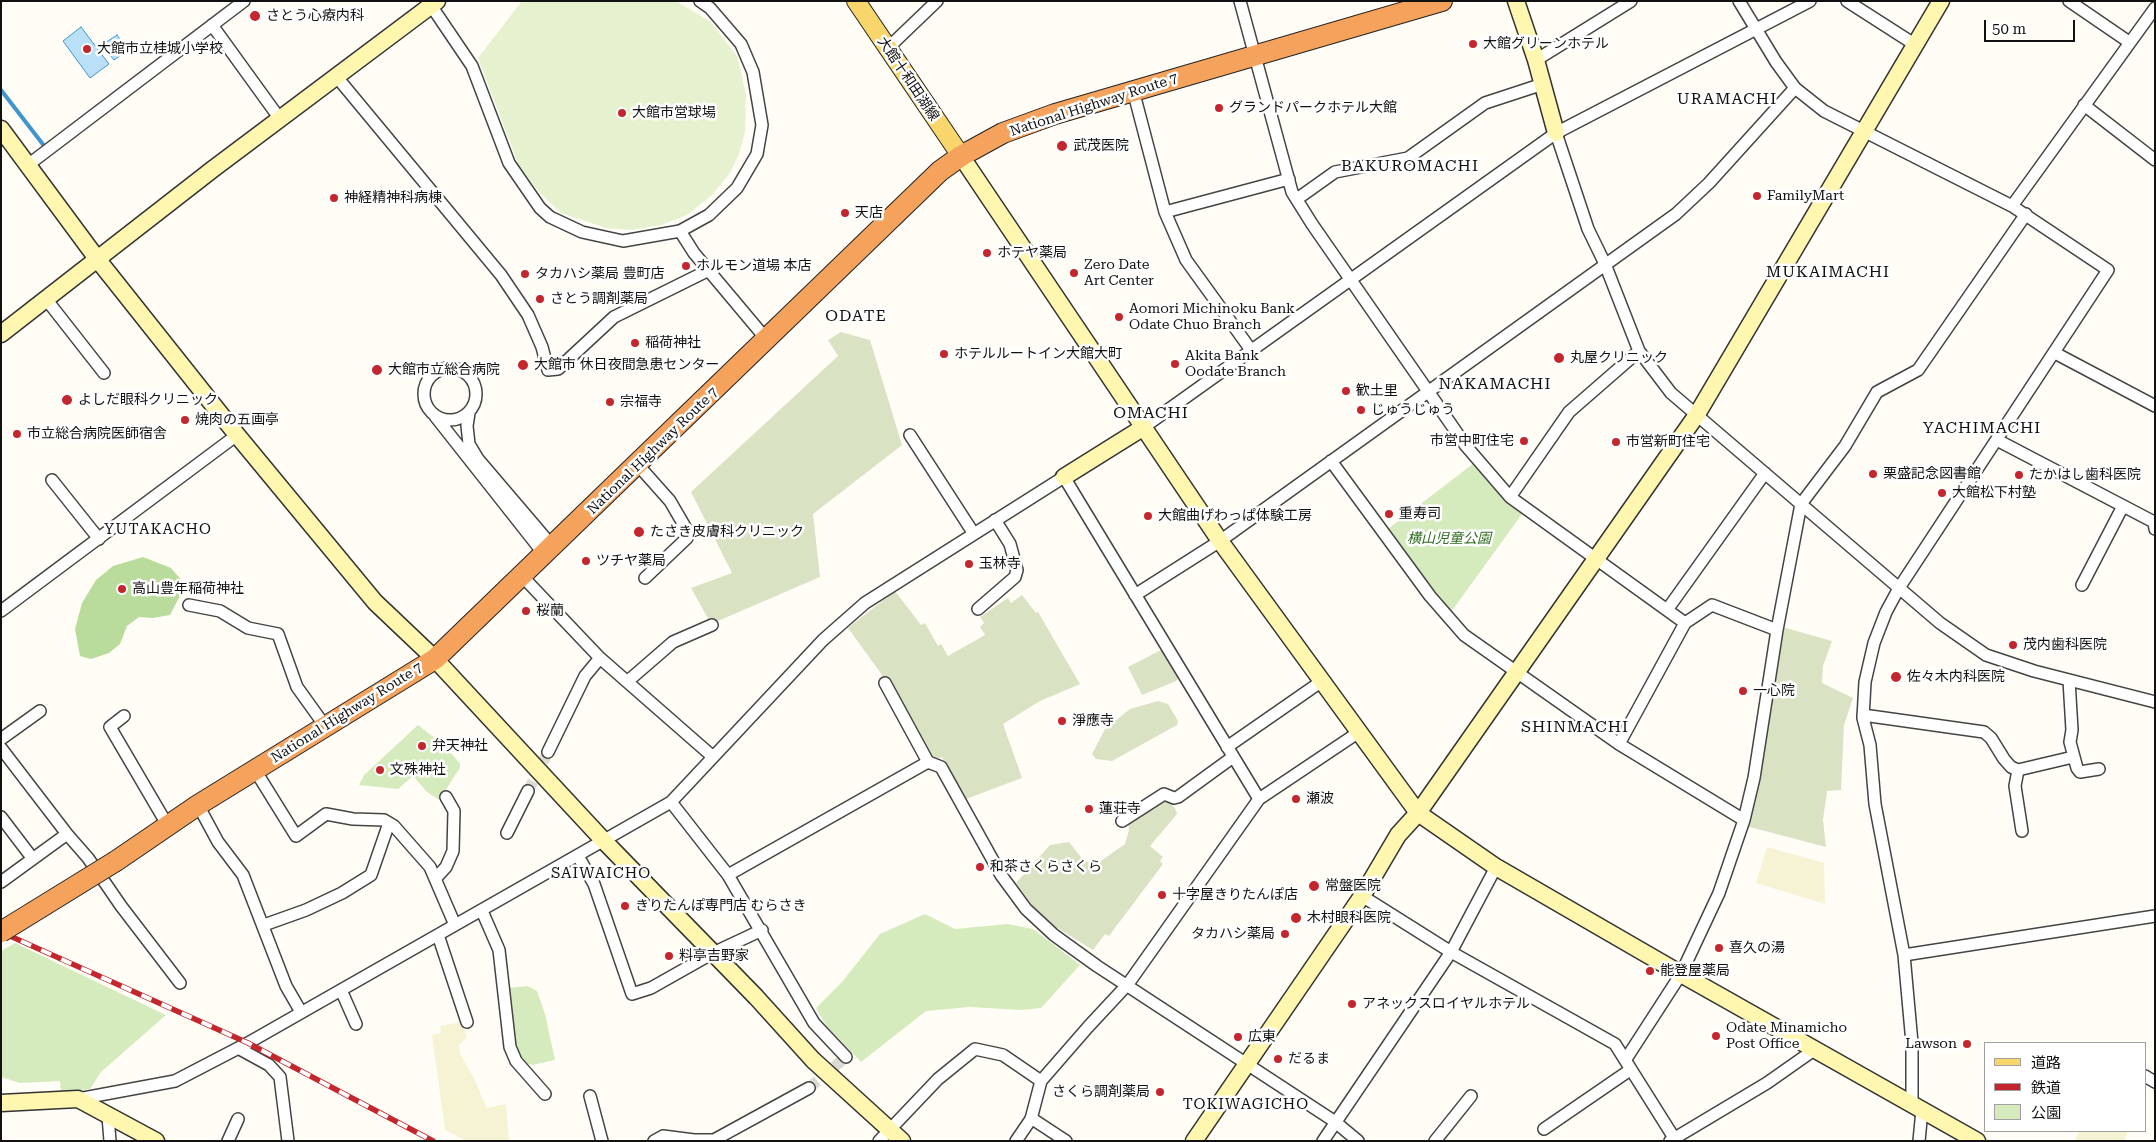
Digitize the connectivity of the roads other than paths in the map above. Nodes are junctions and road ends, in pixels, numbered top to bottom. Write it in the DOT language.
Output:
graph roads {
  1 [pos="244,1"];
  2 [pos="700,1"];
  3 [pos="856,1"];
  4 [pos="937,1"];
  5 [pos="1240,1"];
  6 [pos="1442,1"];
  7 [pos="1516,1"];
  8 [pos="1631,1"];
  9 [pos="1740,1"];
  10 [pos="1810,1"];
  11 [pos="1847,1"];
  12 [pos="1942,1"];
  13 [pos="2069,1"];
  14 [pos="432,3"];
  15 [pos="2154,10"];
  16 [pos="212,25"];
  17 [pos="1756,30"];
  18 [pos="2129,42"];
  19 [pos="1914,44"];
  20 [pos="888,48"];
  21 [pos="1255,57"];
  22 [pos="1536,60"];
  23 [pos="336,76"];
  24 [pos="1543,84"];
  25 [pos="1795,88"];
  26 [pos="1133,90"];
  27 [pos="2084,105"];
  28 [pos="280,119"];
  29 [pos="1,129"];
  30 [pos="1556,133"];
  31 [pos="1865,133"];
  32 [pos="961,156"];
  33 [pos="2155,160"];
  34 [pos="28,165"];
  35 [pos="1289,179"];
  36 [pos="1297,200"];
  37 [pos="2012,206"];
  38 [pos="1165,212"];
  39 [pos="2026,214"];
  40 [pos="680,231"];
  41 [pos="98,260"];
  42 [pos="1605,264"];
  43 [pos="709,270"];
  44 [pos="1350,278"];
  45 [pos="46,299"];
  46 [pos="1,334"];
  47 [pos="767,340"];
  48 [pos="1251,350"];
  49 [pos="1640,351"];
  50 [pos="2055,353"];
  51 [pos="104,373"];
  52 [pos="1429,390"];
  53 [pos="2155,406"];
  54 [pos="469,413"];
  55 [pos="435,416"];
  56 [pos="1696,416"];
  57 [pos="1144,427"];
  58 [pos="910,435"];
  59 [pos="237,436"];
  60 [pos="1997,440"];
  61 [pos="1331,462"];
  62 [pos="638,465"];
  63 [pos="1765,473"];
  64 [pos="1064,477"];
  65 [pos="52,480"];
  66 [pos="1510,497"];
  67 [pos="1801,504"];
  68 [pos="2123,506"];
  69 [pos="995,520"];
  70 [pos="2154,522"];
  71 [pos="2155,529"];
  72 [pos="974,534"];
  73 [pos="99,538"];
  74 [pos="1220,541"];
  75 [pos="549,551"];
  76 [pos="1595,560"];
  77 [pos="522,576"];
  78 [pos="645,578"];
  79 [pos="2082,585"];
  80 [pos="1899,588"];
  81 [pos="1135,595"];
  82 [pos="189,605"];
  83 [pos="978,608"];
  84 [pos="1667,610"];
  85 [pos="1,611"];
  86 [pos="1685,623"];
  87 [pos="712,625"];
  88 [pos="1777,630"];
  89 [pos="600,658"];
  90 [pos="435,659"];
  91 [pos="1516,673"];
  92 [pos="2069,680"];
  93 [pos="628,681"];
  94 [pos="1322,681"];
  95 [pos="885,683"];
  96 [pos="2155,702"];
  97 [pos="40,710"];
  98 [pos="1863,715"];
  99 [pos="124,716"];
  100 [pos="325,726"];
  101 [pos="1359,732"];
  102 [pos="1,740"];
  103 [pos="1619,744"];
  104 [pos="1,748"];
  105 [pos="548,752"];
  106 [pos="1230,752"];
  107 [pos="712,756"];
  108 [pos="2073,757"];
  109 [pos="928,762"];
  110 [pos="2099,769"];
  111 [pos="255,770"];
  112 [pos="2018,770"];
  113 [pos="528,791"];
  114 [pos="446,797"];
  115 [pos="1259,799"];
  116 [pos="672,802"];
  117 [pos="198,805"];
  118 [pos="1418,813"];
  119 [pos="1,817"];
  120 [pos="1744,820"];
  121 [pos="1122,821"];
  122 [pos="389,823"];
  123 [pos="168,826"];
  124 [pos="2022,830"];
  125 [pos="507,833"];
  126 [pos="67,834"];
  127 [pos="604,842"];
  128 [pos="578,856"];
  129 [pos="33,859"];
  130 [pos="1496,867"];
  131 [pos="728,874"];
  132 [pos="435,879"];
  133 [pos="1,882"];
  134 [pos="1362,896"];
  135 [pos="482,911"];
  136 [pos="2155,916"];
  137 [pos="264,925"];
  138 [pos="456,925"];
  139 [pos="762,930"];
  140 [pos="1,932"];
  141 [pos="438,935"];
  142 [pos="1451,952"];
  143 [pos="713,953"];
  144 [pos="1904,955"];
  145 [pos="1681,974"];
  146 [pos="180,983"];
  147 [pos="1128,984"];
  148 [pos="341,990"];
  149 [pos="301,1012"];
  150 [pos="467,1022"];
  151 [pos="356,1024"];
  152 [pos="238,1048"];
  153 [pos="1814,1050"];
  154 [pos="846,1057"];
  155 [pos="1628,1064"];
  156 [pos="1246,1065"];
  157 [pos="1041,1081"];
  158 [pos="808,1088"];
  159 [pos="545,1094"];
  160 [pos="590,1096"];
  161 [pos="1471,1096"];
  162 [pos="78,1099"];
  163 [pos="1,1103"];
  164 [pos="1917,1107"];
  165 [pos="108,1116"];
  166 [pos="1031,1118"];
  167 [pos="238,1119"];
  168 [pos="1334,1121"];
  169 [pos="1544,1128"];
  170 [pos="890,1137"];
  171 [pos="149,1139"];
  172 [pos="1673,1140"];
  173 [pos="110,1141"];
  174 [pos="228,1141"];
  175 [pos="288,1141"];
  176 [pos="602,1141"];
  177 [pos="654,1141"];
  178 [pos="1016,1141"];
  179 [pos="1066,1141"];
  180 [pos="1194,1141"];
  181 [pos="1323,1141"];
  182 [pos="1358,1141"];
  183 [pos="1435,1141"];
  184 [pos="1919,1141"];
  185 [pos="1977,1141"];
  1 -- 16 [label="street"];
  2 -- 40 [label="street"];
  3 -- 20 [label="main road, 大館十和田湖線"];
  4 -- 20 [label="street"];
  5 -- 21 [label="street"];
  6 -- 21 [label="highway, National Highway Route 7"];
  7 -- 22 [label="street"];
  8 -- 22 [label="street"];
  9 -- 17 [label="street"];
  10 -- 17 [label="street"];
  11 -- 19 [label="street"];
  12 -- 19 [label="street"];
  13 -- 18 [label="street"];
  14 -- 23 [label="street"];
  14 -- 40 [label="street"];
  15 -- 18 [label="street"];
  16 -- 28 [label="street"];
  16 -- 34 [label="street"];
  17 -- 25 [label="street"];
  17 -- 30 [label="street"];
  18 -- 27 [label="street"];
  19 -- 31 [label="street"];
  20 -- 32 [label="main road, 大館十和田湖線"];
  21 -- 26 [label="highway, National Highway Route 7"];
  21 -- 35 [label="street"];
  22 -- 24 [label="street"];
  23 -- 28 [label="street"];
  23 -- 43 [label="street"];
  24 -- 30 [label="street"];
  24 -- 36 [label="street"];
  25 -- 31 [label="street"];
  25 -- 42 [label="street"];
  26 -- 32 [label="highway, National Highway Route 7"];
  26 -- 38 [label="street"];
  27 -- 33 [label="street"];
  27 -- 37 [label="street"];
  28 -- 41 [label="street"];
  29 -- 34 [label="street"];
  30 -- 42 [label="street"];
  30 -- 44 [label="street"];
  31 -- 37 [label="street"];
  31 -- 56 [label="street"];
  32 -- 47 [label="highway, National Highway Route 7"];
  32 -- 57 [label="street"];
  34 -- 41 [label="street"];
  35 -- 36 [label="street"];
  35 -- 38 [label="street"];
  36 -- 44 [label="street"];
  37 -- 39 [label="street"];
  38 -- 48 [label="street"];
  39 -- 50 [label="street"];
  39 -- 67 [label="street"];
  40 -- 43 [label="street"];
  41 -- 45 [label="street"];
  41 -- 59 [label="street"];
  42 -- 49 [label="street"];
  42 -- 52 [label="street"];
  43 -- 47 [label="street"];
  44 -- 48 [label="street"];
  44 -- 52 [label="street"];
  45 -- 46 [label="street"];
  45 -- 51 [label="street"];
  47 -- 62 [label="highway, National Highway Route 7"];
  48 -- 57 [label="street"];
  49 -- 56 [label="street"];
  49 -- 66 [label="street"];
  50 -- 53 [label="street"];
  50 -- 60 [label="street"];
  52 -- 61 [label="street"];
  52 -- 66 [label="street"];
  54 -- 55 [label="street"];
  54 -- 55 [label="street"];
  54 -- 75 [label="street"];
  55 -- 75 [label="street"];
  56 -- 63 [label="street"];
  56 -- 76 [label="street"];
  57 -- 64 [label="street"];
  57 -- 74 [label="street"];
  58 -- 72 [label="street"];
  59 -- 73 [label="street"];
  59 -- 90 [label="street"];
  60 -- 68 [label="street"];
  60 -- 80 [label="street"];
  61 -- 74 [label="street"];
  61 -- 91 [label="street"];
  62 -- 75 [label="highway, National Highway Route 7"];
  62 -- 78 [label="street"];
  63 -- 67 [label="street"];
  63 -- 84 [label="street"];
  64 -- 69 [label="street"];
  64 -- 81 [label="street"];
  65 -- 73 [label="street"];
  66 -- 76 [label="street"];
  67 -- 80 [label="street"];
  67 -- 88 [label="street"];
  68 -- 70 [label="street"];
  68 -- 79 [label="street"];
  69 -- 72 [label="street"];
  69 -- 83 [label="street"];
  70 -- 71 [label="street"];
  72 -- 107 [label="street"];
  73 -- 85 [label="street"];
  74 -- 81 [label="street"];
  74 -- 94 [label="street"];
  75 -- 77 [label="highway, National Highway Route 7"];
  76 -- 84 [label="street"];
  76 -- 91 [label="street"];
  77 -- 89 [label="street"];
  77 -- 90 [label="highway, National Highway Route 7"];
  80 -- 92 [label="street"];
  80 -- 98 [label="street"];
  81 -- 106 [label="street"];
  82 -- 100 [label="street"];
  84 -- 86 [label="street"];
  86 -- 88 [label="street"];
  86 -- 103 [label="street"];
  87 -- 93 [label="street"];
  88 -- 120 [label="street"];
  89 -- 93 [label="street"];
  89 -- 105 [label="street"];
  90 -- 100 [label="highway, National Highway Route 7"];
  90 -- 127 [label="street"];
  91 -- 103 [label="street"];
  91 -- 118 [label="street"];
  92 -- 96 [label="street"];
  92 -- 108 [label="street"];
  93 -- 107 [label="street"];
  94 -- 101 [label="street"];
  94 -- 106 [label="street"];
  95 -- 109 [label="street"];
  97 -- 102 [label="street"];
  98 -- 112 [label="street"];
  98 -- 144 [label="street"];
  99 -- 123 [label="street"];
  100 -- 111 [label="highway, National Highway Route 7"];
  101 -- 115 [label="street"];
  101 -- 118 [label="street"];
  103 -- 120 [label="street"];
  104 -- 126 [label="street"];
  106 -- 115 [label="street"];
  106 -- 121 [label="street"];
  107 -- 116 [label="street"];
  108 -- 110 [label="street"];
  108 -- 112 [label="street"];
  109 -- 131 [label="street"];
  109 -- 147 [label="street"];
  111 -- 117 [label="highway, National Highway Route 7"];
  111 -- 122 [label="street"];
  112 -- 124 [label="street"];
  113 -- 125 [label="street"];
  114 -- 132 [label="street"];
  115 -- 147 [label="street"];
  116 -- 127 [label="street"];
  116 -- 131 [label="street"];
  117 -- 123 [label="highway, National Highway Route 7"];
  117 -- 137 [label="street"];
  118 -- 130 [label="street"];
  118 -- 134 [label="street"];
  119 -- 129 [label="street"];
  120 -- 145 [label="street"];
  122 -- 132 [label="street"];
  122 -- 137 [label="street"];
  123 -- 140 [label="highway, National Highway Route 7, bridge"];
  126 -- 129 [label="street"];
  126 -- 146 [label="street"];
  127 -- 128 [label="street"];
  127 -- 143 [label="street"];
  128 -- 135 [label="street"];
  128 -- 143 [label="street"];
  129 -- 133 [label="street"];
  130 -- 142 [label="street"];
  130 -- 145 [label="street"];
  131 -- 139 [label="street"];
  132 -- 138 [label="street"];
  134 -- 142 [label="street"];
  134 -- 156 [label="street"];
  135 -- 138 [label="street"];
  135 -- 159 [label="street"];
  136 -- 144 [label="street"];
  137 -- 149 [label="street"];
  138 -- 141 [label="street"];
  139 -- 143 [label="street"];
  139 -- 154 [label="street"];
  141 -- 148 [label="street"];
  141 -- 150 [label="street"];
  142 -- 155 [label="street"];
  142 -- 168 [label="street"];
  143 -- 170 [label="street"];
  144 -- 164 [label="street"];
  145 -- 153 [label="street"];
  145 -- 155 [label="street"];
  147 -- 156 [label="street"];
  147 -- 157 [label="street"];
  148 -- 149 [label="street"];
  148 -- 151 [label="street"];
  149 -- 152 [label="street"];
  152 -- 162 [label="street"];
  152 -- 175 [label="street"];
  153 -- 164 [label="street"];
  153 -- 172 [label="street"];
  155 -- 169 [label="street"];
  155 -- 172 [label="street"];
  156 -- 168 [label="street"];
  156 -- 180 [label="street"];
  157 -- 166 [label="street"];
  157 -- 170 [label="street"];
  158 -- 177 [label="street"];
  160 -- 176 [label="street"];
  161 -- 183 [label="street"];
  162 -- 163 [label="street"];
  162 -- 165 [label="street"];
  164 -- 184 [label="street"];
  164 -- 185 [label="street"];
  165 -- 171 [label="street"];
  165 -- 173 [label="street"];
  166 -- 178 [label="street"];
  166 -- 179 [label="street"];
  167 -- 174 [label="street"];
  168 -- 181 [label="street"];
  168 -- 182 [label="street"];
}
